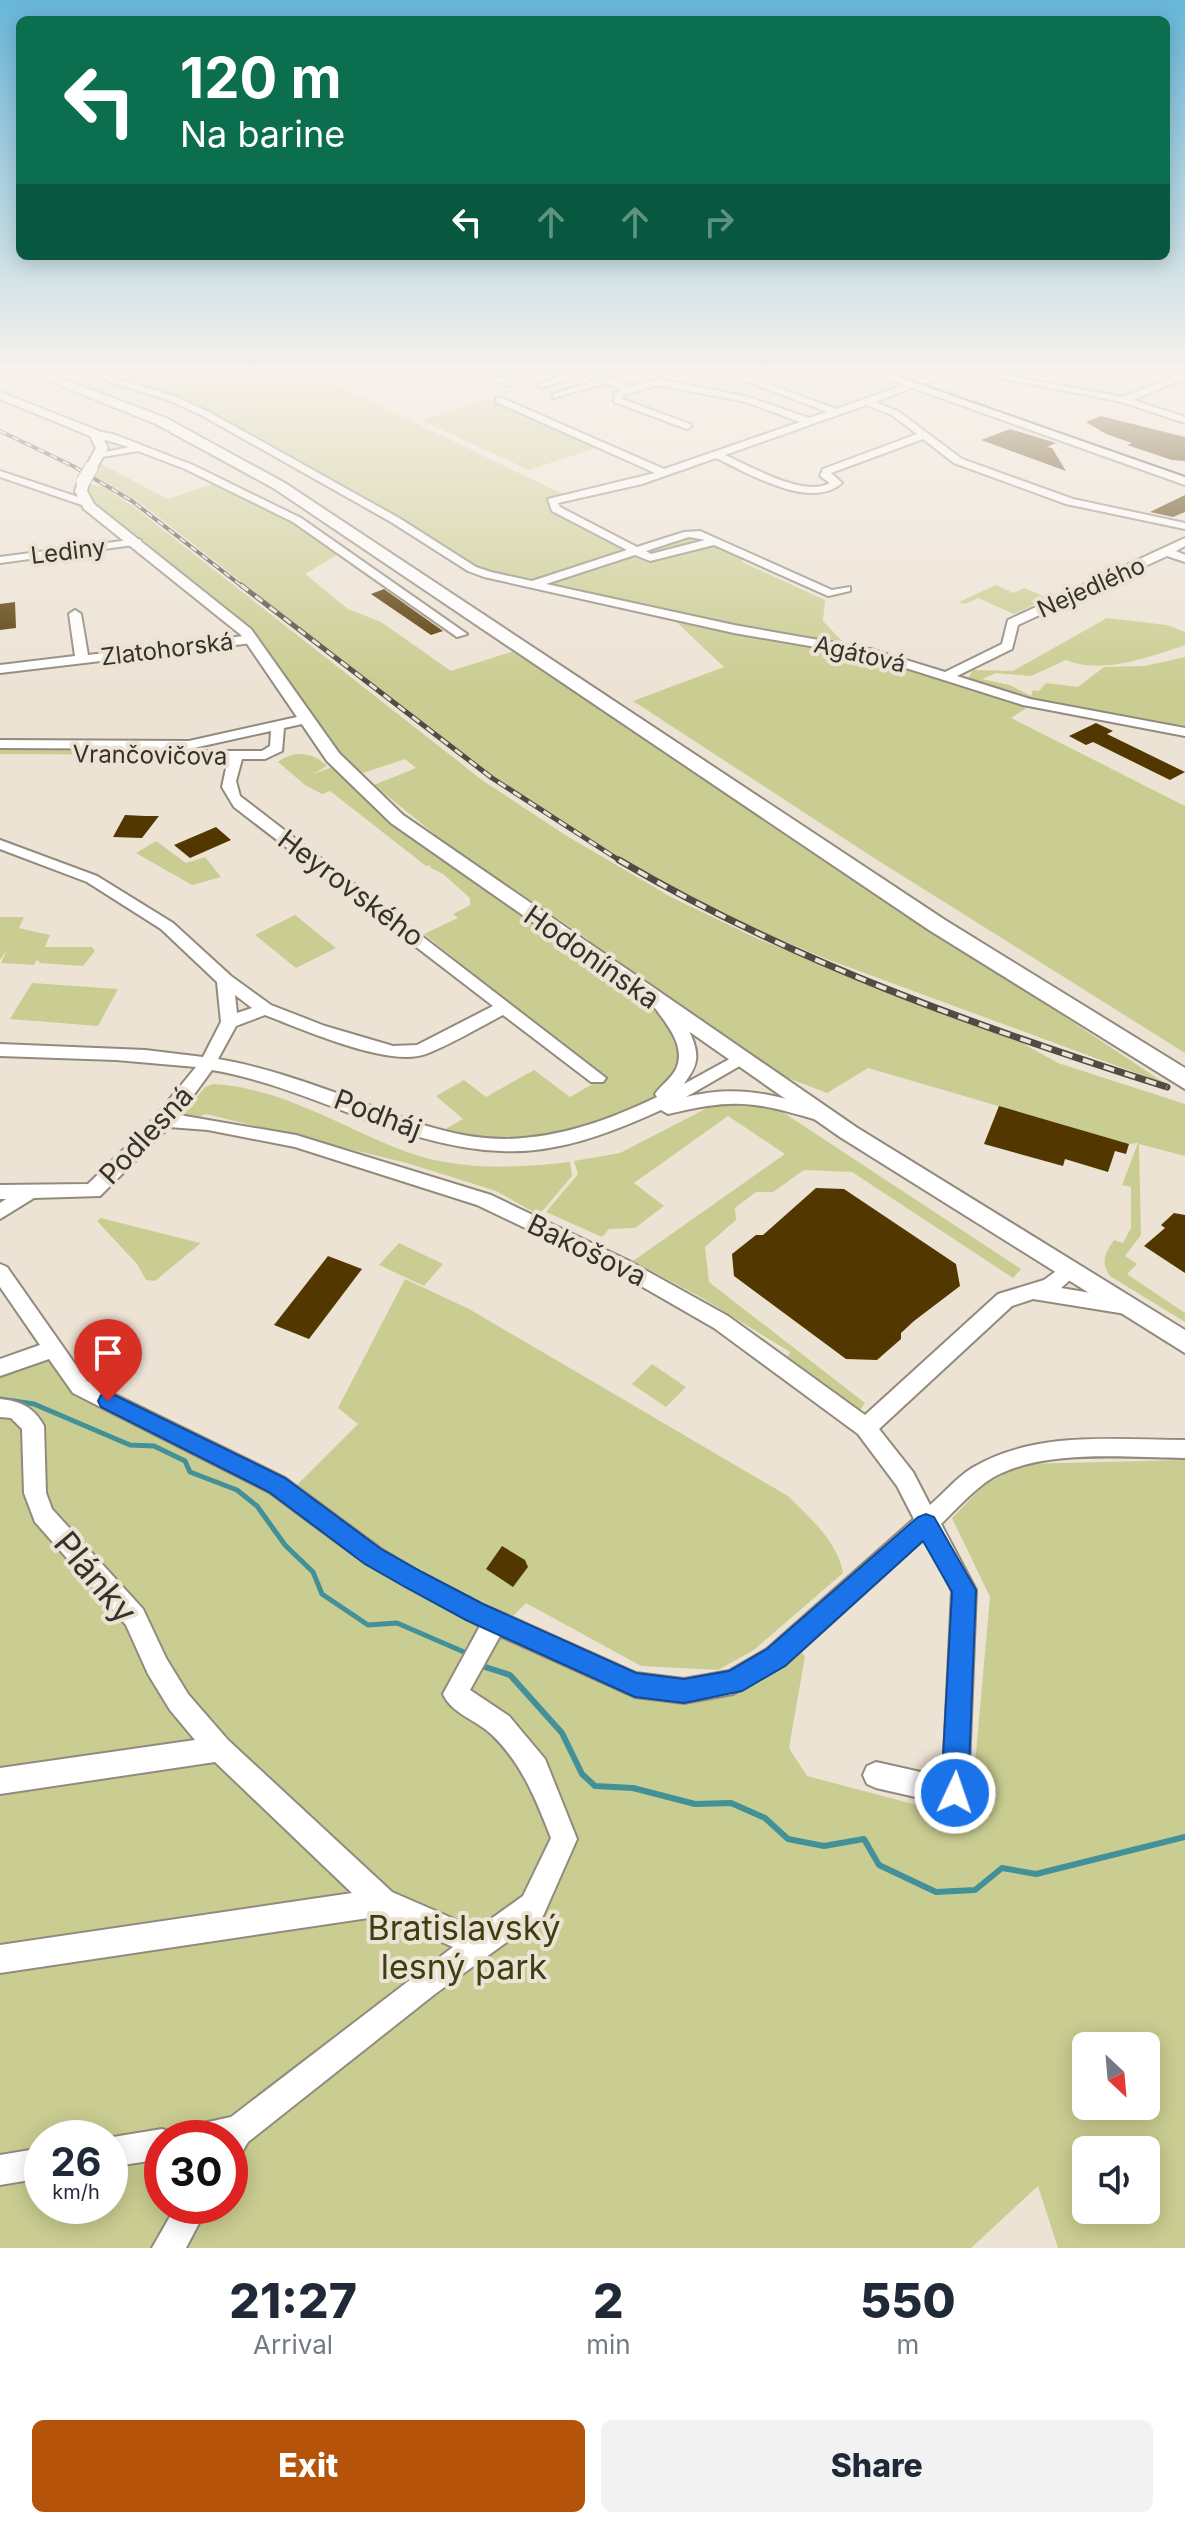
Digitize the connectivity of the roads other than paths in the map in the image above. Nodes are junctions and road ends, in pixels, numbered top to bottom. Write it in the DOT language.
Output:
graph roads {
  1 [pos="8,476"];
  2 [pos="84,476"];
  3 [pos="207,476"];
  4 [pos="262,476"];
  5 [pos="280,476"];
  6 [pos="316,476"];
  7 [pos="652,476"];
  8 [pos="767,476"];
  9 [pos="825,476"];
  10 [pos="999,476"];
  11 [pos="72,491"];
  12 [pos="1185,526"];
  13 [pos="1185,541"];
  14 [pos="137,542"];
  15 [pos="1167,552"];
  16 [pos="637,553"];
  17 [pos="1185,559"];
  18 [pos="0,560"];
  19 [pos="532,585"];
  20 [pos="846,589"];
  21 [pos="75,614"];
  22 [pos="461,634"];
  23 [pos="252,639"];
  24 [pos="82,659"];
  25 [pos="0,669"];
  26 [pos="947,676"];
  27 [pos="306,719"];
  28 [pos="278,728"];
  29 [pos="1185,732"];
  30 [pos="0,744"];
  31 [pos="0,754"];
  32 [pos="236,756"];
  33 [pos="0,844"];
  34 [pos="945,921"];
  35 [pos="225,980"];
  36 [pos="661,1005"];
  37 [pos="505,1007"];
  38 [pos="265,1009"];
  39 [pos="229,1022"];
  40 [pos="0,1050"];
  41 [pos="741,1060"];
  42 [pos="209,1063"];
  43 [pos="1184,1074"];
  44 [pos="597,1078"];
  45 [pos="823,1115"];
  46 [pos="638,1116"];
  47 [pos="164,1120"];
  48 [pos="0,1192"];
  49 [pos="27,1194"];
  50 [pos="0,1212"];
  51 [pos="1070,1271"];
  52 [pos="0,1272"];
  53 [pos="1030,1292"];
  54 [pos="1126,1306"];
  55 [pos="1185,1343"];
  56 [pos="55,1348"];
  57 [pos="0,1368"];
  58 [pos="0,1408"];
  59 [pos="866,1428"];
  60 [pos="1185,1449"];
  61 [pos="926,1524"];
  62 [pos="495,1622"];
  63 [pos="219,1749"];
  64 [pos="876,1775"];
  65 [pos="0,1781"];
  66 [pos="382,1902"];
  67 [pos="479,1944"];
  68 [pos="0,1959"];
  69 [pos="248,2126"];
  70 [pos="24,2166"];
  71 [pos="0,2170"];
  72 [pos="182,2224"];
  73 [pos="168,2248"];
  1 -- 11 [label="street"];
  2 -- 11 [label="main road, bridge"];
  3 -- 22 [label="street"];
  4 -- 34 [label="highway"];
  5 -- 34 [label="highway"];
  6 -- 19 [label="street, Agátová"];
  7 -- 16 [label="street"];
  8 -- 9 [label="street"];
  10 -- 12 [label="street, Nejedlého"];
  11 -- 14 [label="main road, Hodonínska"];
  13 -- 15 [label="street, Nejedlého"];
  14 -- 18 [label="street, Lediny"];
  14 -- 23 [label="main road, Hodonínska"];
  15 -- 17 [label="street, Nejedlého"];
  15 -- 26 [label="street, Nejedlého"];
  16 -- 19 [label="street"];
  16 -- 20 [label="street"];
  19 -- 26 [label="street, Agátová"];
  21 -- 24 [label="street, Zlatohorská"];
  23 -- 24 [label="street, Zlatohorská"];
  23 -- 27 [label="main road, Hodonínska"];
  24 -- 25 [label="street, Zlatohorská"];
  26 -- 29 [label="street, Agátová"];
  27 -- 28 [label="street, Vrančovičova"];
  27 -- 36 [label="main road, Hodonínska"];
  28 -- 30 [label="street, Vrančovičova"];
  28 -- 32 [label="street, Vrančovičova"];
  31 -- 32 [label="street, Vrančovičova"];
  32 -- 37 [label="street, Heyrovského"];
  33 -- 35 [label="street"];
  34 -- 43 [label="highway"];
  35 -- 38 [label="street"];
  35 -- 39 [label="street"];
  36 -- 41 [label="main road, Hodonínska"];
  36 -- 46 [label="street"];
  37 -- 38 [label="street"];
  37 -- 44 [label="street"];
  38 -- 39 [label="street"];
  39 -- 42 [label="street, Podlesná"];
  40 -- 42 [label="street, Podháj"];
  41 -- 45 [label="main road, Hodonínska"];
  41 -- 46 [label="street, Podháj"];
  42 -- 46 [label="street, Podháj"];
  42 -- 47 [label="street, Podlesná"];
  45 -- 46 [label="street"];
  45 -- 51 [label="main road, Hodonínska"];
  47 -- 49 [label="street, Podlesná"];
  47 -- 59 [label="street, Bakošova"];
  48 -- 49 [label="street, Podlesná"];
  49 -- 50 [label="street"];
  51 -- 53 [label="street"];
  51 -- 54 [label="main road, Hodonínska"];
  52 -- 56 [label="street"];
  53 -- 54 [label="street"];
  53 -- 59 [label="street"];
  54 -- 55 [label="main road, Hodonínska"];
  56 -- 57 [label="street"];
  56 -- 62 [label="street"];
  58 -- 63 [label="street, Plánky"];
  59 -- 61 [label="street, Bakošova"];
  60 -- 61 [label="street"];
  61 -- 62 [label="street"];
  61 -- 64 [label="street, Bakošova"];
  62 -- 67 [label="street"];
  63 -- 65 [label="street"];
  63 -- 66 [label="street, Plánky"];
  66 -- 67 [label="street, Plánky"];
  66 -- 68 [label="street"];
  67 -- 69 [label="street"];
  70 -- 71 [label="street"];
  72 -- 73 [label="street"];
}
